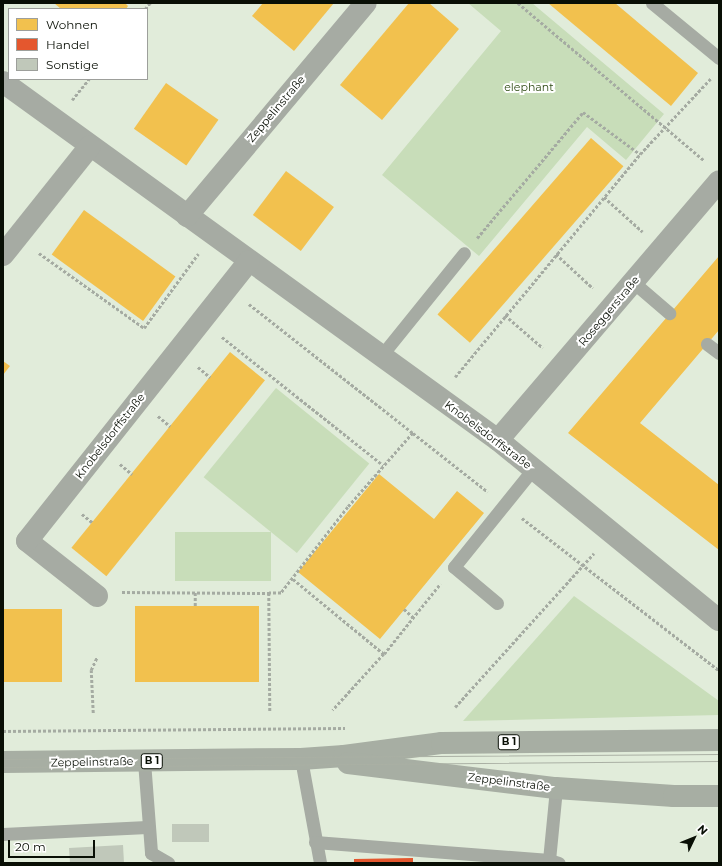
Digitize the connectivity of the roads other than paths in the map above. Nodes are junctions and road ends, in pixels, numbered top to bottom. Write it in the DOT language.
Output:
graph roads {
  1 [pos="366,3"];
  2 [pos="652,3"];
  3 [pos="719,58"];
  4 [pos="3,82"];
  5 [pos="90,146"];
  6 [pos="719,181"];
  7 [pos="187,216"];
  8 [pos="464,253"];
  9 [pos="3,255"];
  10 [pos="249,261"];
  11 [pos="633,282"];
  12 [pos="670,312"];
  13 [pos="707,344"];
  14 [pos="719,354"];
  15 [pos="381,356"];
  16 [pos="498,440"];
  17 [pos="533,469"];
  18 [pos="106,594"];
  19 [pos="497,603"];
  20 [pos="719,620"];
  21 [pos="719,740"];
  22 [pos="301,759"];
  23 [pos="144,761"];
  24 [pos="3,762"];
  25 [pos="556,788"];
  26 [pos="719,796"];
  27 [pos="147,826"];
  28 [pos="3,834"];
  29 [pos="315,842"];
  30 [pos="554,861"];
  31 [pos="168,863"];
  32 [pos="320,863"];
  1 -- 7 [label="street, Zeppelinstraße"];
  2 -- 3 [label="lane"];
  4 -- 5 [label="street, Knobelsdorffstraße"];
  5 -- 7 [label="street, Knobelsdorffstraße"];
  5 -- 9 [label="street"];
  6 -- 11 [label="street, Roseggerstraße"];
  7 -- 10 [label="street, Knobelsdorffstraße"];
  8 -- 15 [label="lane"];
  10 -- 15 [label="street, Knobelsdorffstraße"];
  10 -- 18 [label="street, Knobelsdorffstraße"];
  11 -- 12 [label="lane"];
  11 -- 16 [label="street, Roseggerstraße"];
  13 -- 14 [label="lane"];
  15 -- 16 [label="street, Knobelsdorffstraße"];
  16 -- 17 [label="street, Knobelsdorffstraße"];
  17 -- 19 [label="lane"];
  17 -- 20 [label="street, Knobelsdorffstraße"];
  21 -- 22 [label="main road, Zeppelinstraße / B 1"];
  22 -- 23 [label="main road, Zeppelinstraße / B 1"];
  22 -- 25 [label="main road, Zeppelinstraße / B 1"];
  22 -- 29 [label="lane"];
  23 -- 24 [label="main road, Zeppelinstraße / B 1"];
  23 -- 27 [label="lane"];
  25 -- 26 [label="main road, Zeppelinstraße / B 1"];
  25 -- 30 [label="lane"];
  27 -- 28 [label="lane"];
  27 -- 31 [label="lane"];
  29 -- 30 [label="lane"];
  29 -- 32 [label="lane"];
}
